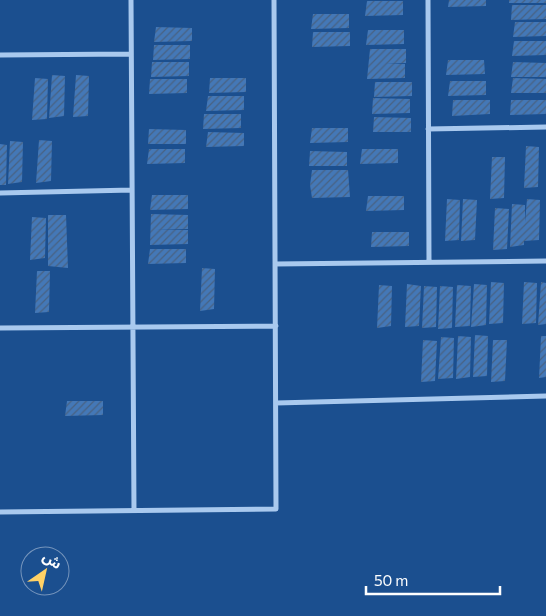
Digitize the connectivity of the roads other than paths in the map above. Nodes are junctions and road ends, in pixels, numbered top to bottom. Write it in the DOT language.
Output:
graph roads {
  1 [pos="131,0"];
  2 [pos="274,0"];
  3 [pos="428,0"];
  4 [pos="132,54"];
  5 [pos="0,55"];
  6 [pos="546,127"];
  7 [pos="428,129"];
  8 [pos="132,190"];
  9 [pos="0,193"];
  10 [pos="546,261"];
  11 [pos="429,262"];
  12 [pos="276,264"];
  13 [pos="133,326"];
  14 [pos="276,326"];
  15 [pos="0,328"];
  16 [pos="546,396"];
  17 [pos="276,404"];
  18 [pos="134,511"];
  19 [pos="0,512"];
  1 -- 4 [label="street"];
  2 -- 12 [label="street"];
  3 -- 7 [label="street"];
  4 -- 5 [label="street"];
  4 -- 8 [label="street"];
  6 -- 7 [label="street"];
  7 -- 11 [label="street"];
  8 -- 9 [label="street"];
  8 -- 13 [label="street"];
  10 -- 11 [label="street"];
  11 -- 12 [label="street"];
  12 -- 14 [label="street"];
  13 -- 14 [label="street"];
  13 -- 15 [label="street"];
  13 -- 18 [label="street"];
  14 -- 17 [label="street"];
  16 -- 17 [label="street"];
  17 -- 18 [label="street"];
  18 -- 19 [label="street"];
}
